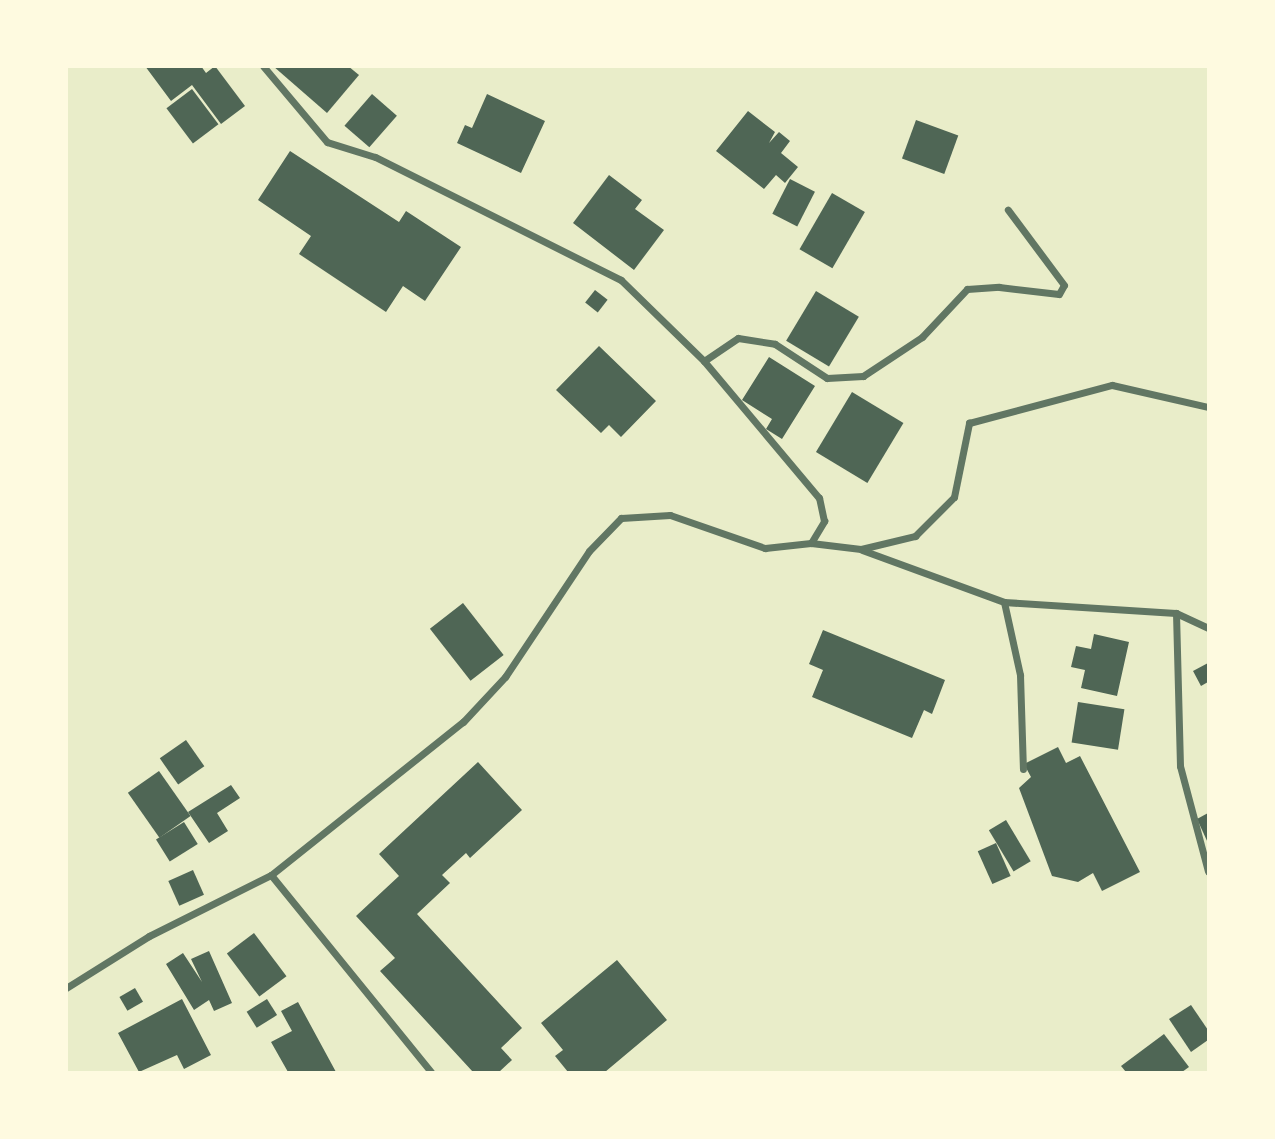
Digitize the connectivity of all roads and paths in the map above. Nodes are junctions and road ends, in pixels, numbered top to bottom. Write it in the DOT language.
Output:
graph roads {
  1 [pos="263,66"];
  2 [pos="1008,210"];
  3 [pos="704,361"];
  4 [pos="1209,407"];
  5 [pos="811,542"];
  6 [pos="860,550"];
  7 [pos="1004,602"];
  8 [pos="1176,613"];
  9 [pos="1209,628"];
  10 [pos="1023,769"];
  11 [pos="1209,871"];
  12 [pos="271,875"];
  13 [pos="66,988"];
  14 [pos="431,1073"];
  1 -- 3 [label="street"];
  2 -- 3 [label="street"];
  3 -- 5 [label="street"];
  4 -- 6 [label="street"];
  5 -- 6 [label="street"];
  5 -- 12 [label="street"];
  6 -- 7 [label="street"];
  7 -- 8 [label="street"];
  7 -- 10 [label="street"];
  8 -- 9 [label="street"];
  8 -- 11 [label="street"];
  12 -- 13 [label="street"];
  12 -- 14 [label="street"];
}
